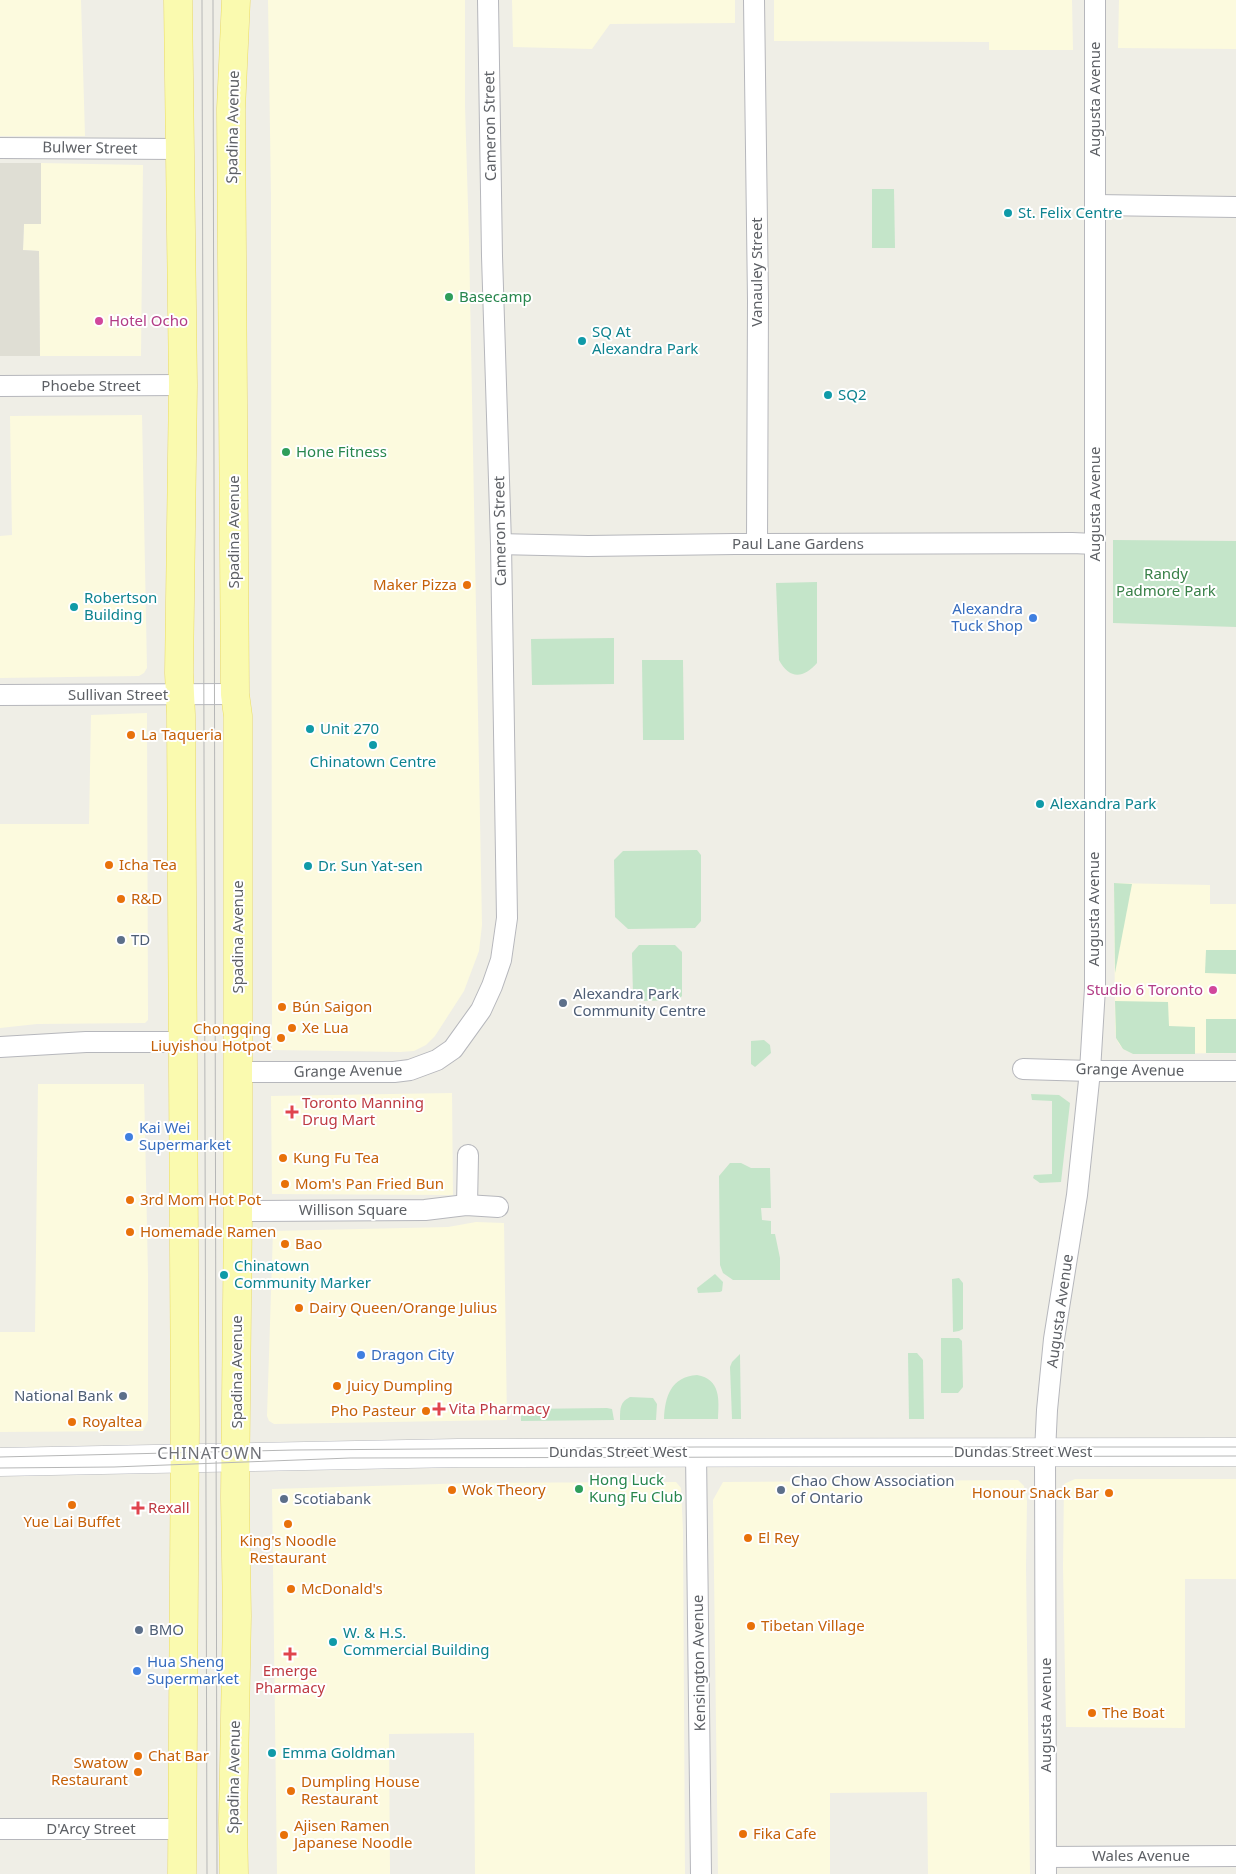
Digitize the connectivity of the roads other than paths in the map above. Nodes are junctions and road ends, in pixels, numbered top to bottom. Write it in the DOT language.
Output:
graph roads {
  1 [pos="178,0"];
  2 [pos="236,0"];
  3 [pos="488,0"];
  4 [pos="754,0"];
  5 [pos="1095,0"];
  6 [pos="0,148"];
  7 [pos="180,149"];
  8 [pos="1095,205"];
  9 [pos="1236,206"];
  10 [pos="183,385"];
  11 [pos="0,386"];
  12 [pos="502,544"];
  13 [pos="757,544"];
  14 [pos="1095,544"];
  15 [pos="180,694"];
  16 [pos="235,694"];
  17 [pos="0,695"];
  18 [pos="183,1042"];
  19 [pos="0,1047"];
  20 [pos="453,1049"];
  21 [pos="1024,1068"];
  22 [pos="1090,1071"];
  23 [pos="1236,1071"];
  24 [pos="238,1072"];
  25 [pos="468,1155"];
  26 [pos="467,1205"];
  27 [pos="498,1207"];
  28 [pos="238,1211"];
  29 [pos="696,1452"];
  30 [pos="1045,1452"];
  31 [pos="1236,1452"];
  32 [pos="236,1456"];
  33 [pos="185,1459"];
  34 [pos="0,1462"];
  35 [pos="0,1829"];
  36 [pos="182,1829"];
  37 [pos="1236,1856"];
  38 [pos="1046,1865"];
  39 [pos="182,1874"];
  40 [pos="234,1874"];
  41 [pos="701,1874"];
  1 -- 7 [label="main road"];
  2 -- 16 [label="main road, Spadina Avenue"];
  3 -- 12 [label="street, Cameron Street"];
  4 -- 13 [label="street, Vanauley Street"];
  5 -- 8 [label="street, Augusta Avenue"];
  6 -- 7 [label="street, Bulwer Street"];
  7 -- 10 [label="main road"];
  8 -- 9 [label="street"];
  8 -- 14 [label="street, Augusta Avenue"];
  10 -- 11 [label="street, Phoebe Street"];
  10 -- 15 [label="main road"];
  12 -- 13 [label="street, Paul Lane Gardens"];
  12 -- 20 [label="street, Cameron Street"];
  13 -- 14 [label="street, Paul Lane Gardens"];
  14 -- 22 [label="street, Augusta Avenue"];
  15 -- 16 [label="street, Sullivan Street"];
  15 -- 17 [label="street, Sullivan Street"];
  15 -- 18 [label="main road"];
  16 -- 24 [label="main road, Spadina Avenue"];
  18 -- 19 [label="street"];
  18 -- 33 [label="main road"];
  20 -- 24 [label="street, Grange Avenue"];
  21 -- 22 [label="street, Grange Avenue"];
  22 -- 23 [label="street, Grange Avenue"];
  22 -- 30 [label="street, Augusta Avenue"];
  24 -- 28 [label="main road, Spadina Avenue"];
  25 -- 26 [label="street"];
  26 -- 27 [label="street, Willison Square"];
  26 -- 28 [label="street, Willison Square"];
  28 -- 32 [label="main road, Spadina Avenue"];
  29 -- 30 [label="main road, Dundas Street West"];
  29 -- 32 [label="main road, Dundas Street West"];
  29 -- 41 [label="street, Kensington Avenue"];
  30 -- 31 [label="main road, Dundas Street West"];
  30 -- 38 [label="street, Augusta Avenue"];
  32 -- 33 [label="main road, Dundas Street West"];
  32 -- 40 [label="main road, Spadina Avenue"];
  33 -- 34 [label="main road, Dundas Street West"];
  33 -- 36 [label="main road"];
  35 -- 36 [label="street, D'Arcy Street"];
  36 -- 39 [label="main road"];
  37 -- 38 [label="street, Wales Avenue"];
}
